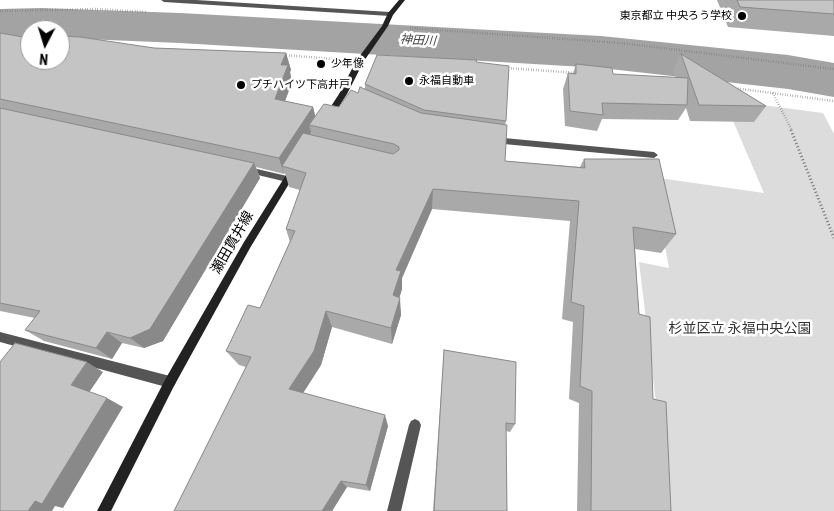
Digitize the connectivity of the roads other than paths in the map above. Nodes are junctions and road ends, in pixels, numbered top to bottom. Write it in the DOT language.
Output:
graph roads {
  1 [pos="164,0"];
  2 [pos="402,0"];
  3 [pos="390,14"];
  4 [pos="322,125"];
  5 [pos="486,139"];
  6 [pos="654,155"];
  7 [pos="301,156"];
  8 [pos="233,167"];
  9 [pos="287,179"];
  10 [pos="0,337"];
  11 [pos="170,382"];
  12 [pos="414,425"];
  13 [pos="104,511"];
  14 [pos="394,511"];
  1 -- 3 [label="street"];
  2 -- 3 [label="main road"];
  3 -- 4 [label="main road"];
  5 -- 6 [label="street"];
  7 -- 9 [label="main road, 瀬田貫井線"];
  8 -- 9 [label="street"];
  9 -- 11 [label="main road, 瀬田貫井線"];
  10 -- 11 [label="street"];
  11 -- 13 [label="main road, 瀬田貫井線"];
  12 -- 14 [label="street"];
}
